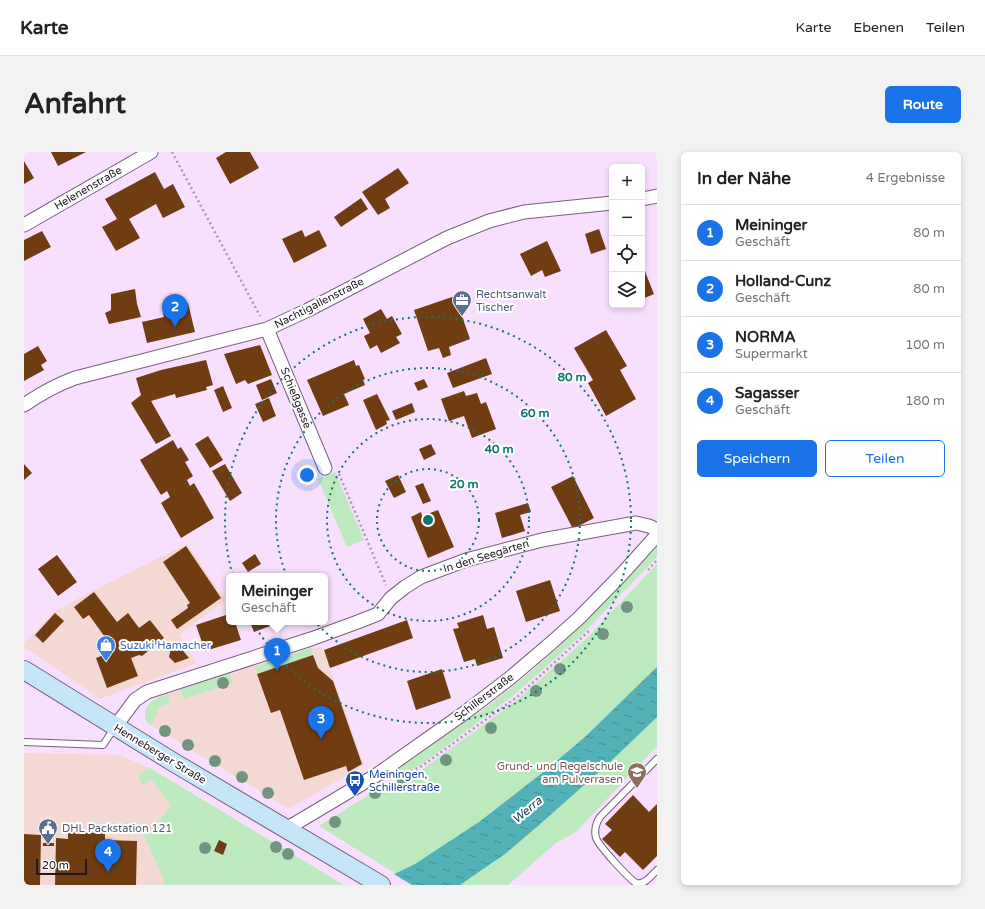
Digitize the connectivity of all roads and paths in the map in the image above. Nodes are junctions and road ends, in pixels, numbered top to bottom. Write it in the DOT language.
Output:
graph roads {
  1 [pos="151,152"];
  2 [pos="172,152"];
  3 [pos="657,196"];
  4 [pos="645,198"];
  5 [pos="609,203"];
  6 [pos="24,225"];
  7 [pos="267,329"];
  8 [pos="24,406"];
  9 [pos="325,468"];
  10 [pos="657,530"];
  11 [pos="657,535"];
  12 [pos="391,598"];
  13 [pos="24,670"];
  14 [pos="115,727"];
  15 [pos="24,742"];
  16 [pos="657,759"];
  17 [pos="297,835"];
  18 [pos="657,870"];
  19 [pos="642,884"];
  20 [pos="381,885"];
  1 -- 6 [label="street, Helenenstraße"];
  2 -- 7 [label="path"];
  3 -- 4 [label="street"];
  5 -- 7 [label="street, Nachtigallenstraße"];
  7 -- 8 [label="street, Nachtigallenstraße"];
  7 -- 9 [label="street, Schießgasse"];
  9 -- 12 [label="path"];
  10 -- 12 [label="street, In den Seegärten"];
  11 -- 17 [label="street, Schillerstraße"];
  12 -- 14 [label="street, In den Seegärten"];
  13 -- 14 [label="main road, Henneberger Straße"];
  14 -- 15 [label="lane"];
  14 -- 17 [label="main road, Henneberger Straße"];
  16 -- 19 [label="lane"];
  17 -- 20 [label="main road, Henneberger Straße"];
  18 -- 19 [label="lane"];
}
